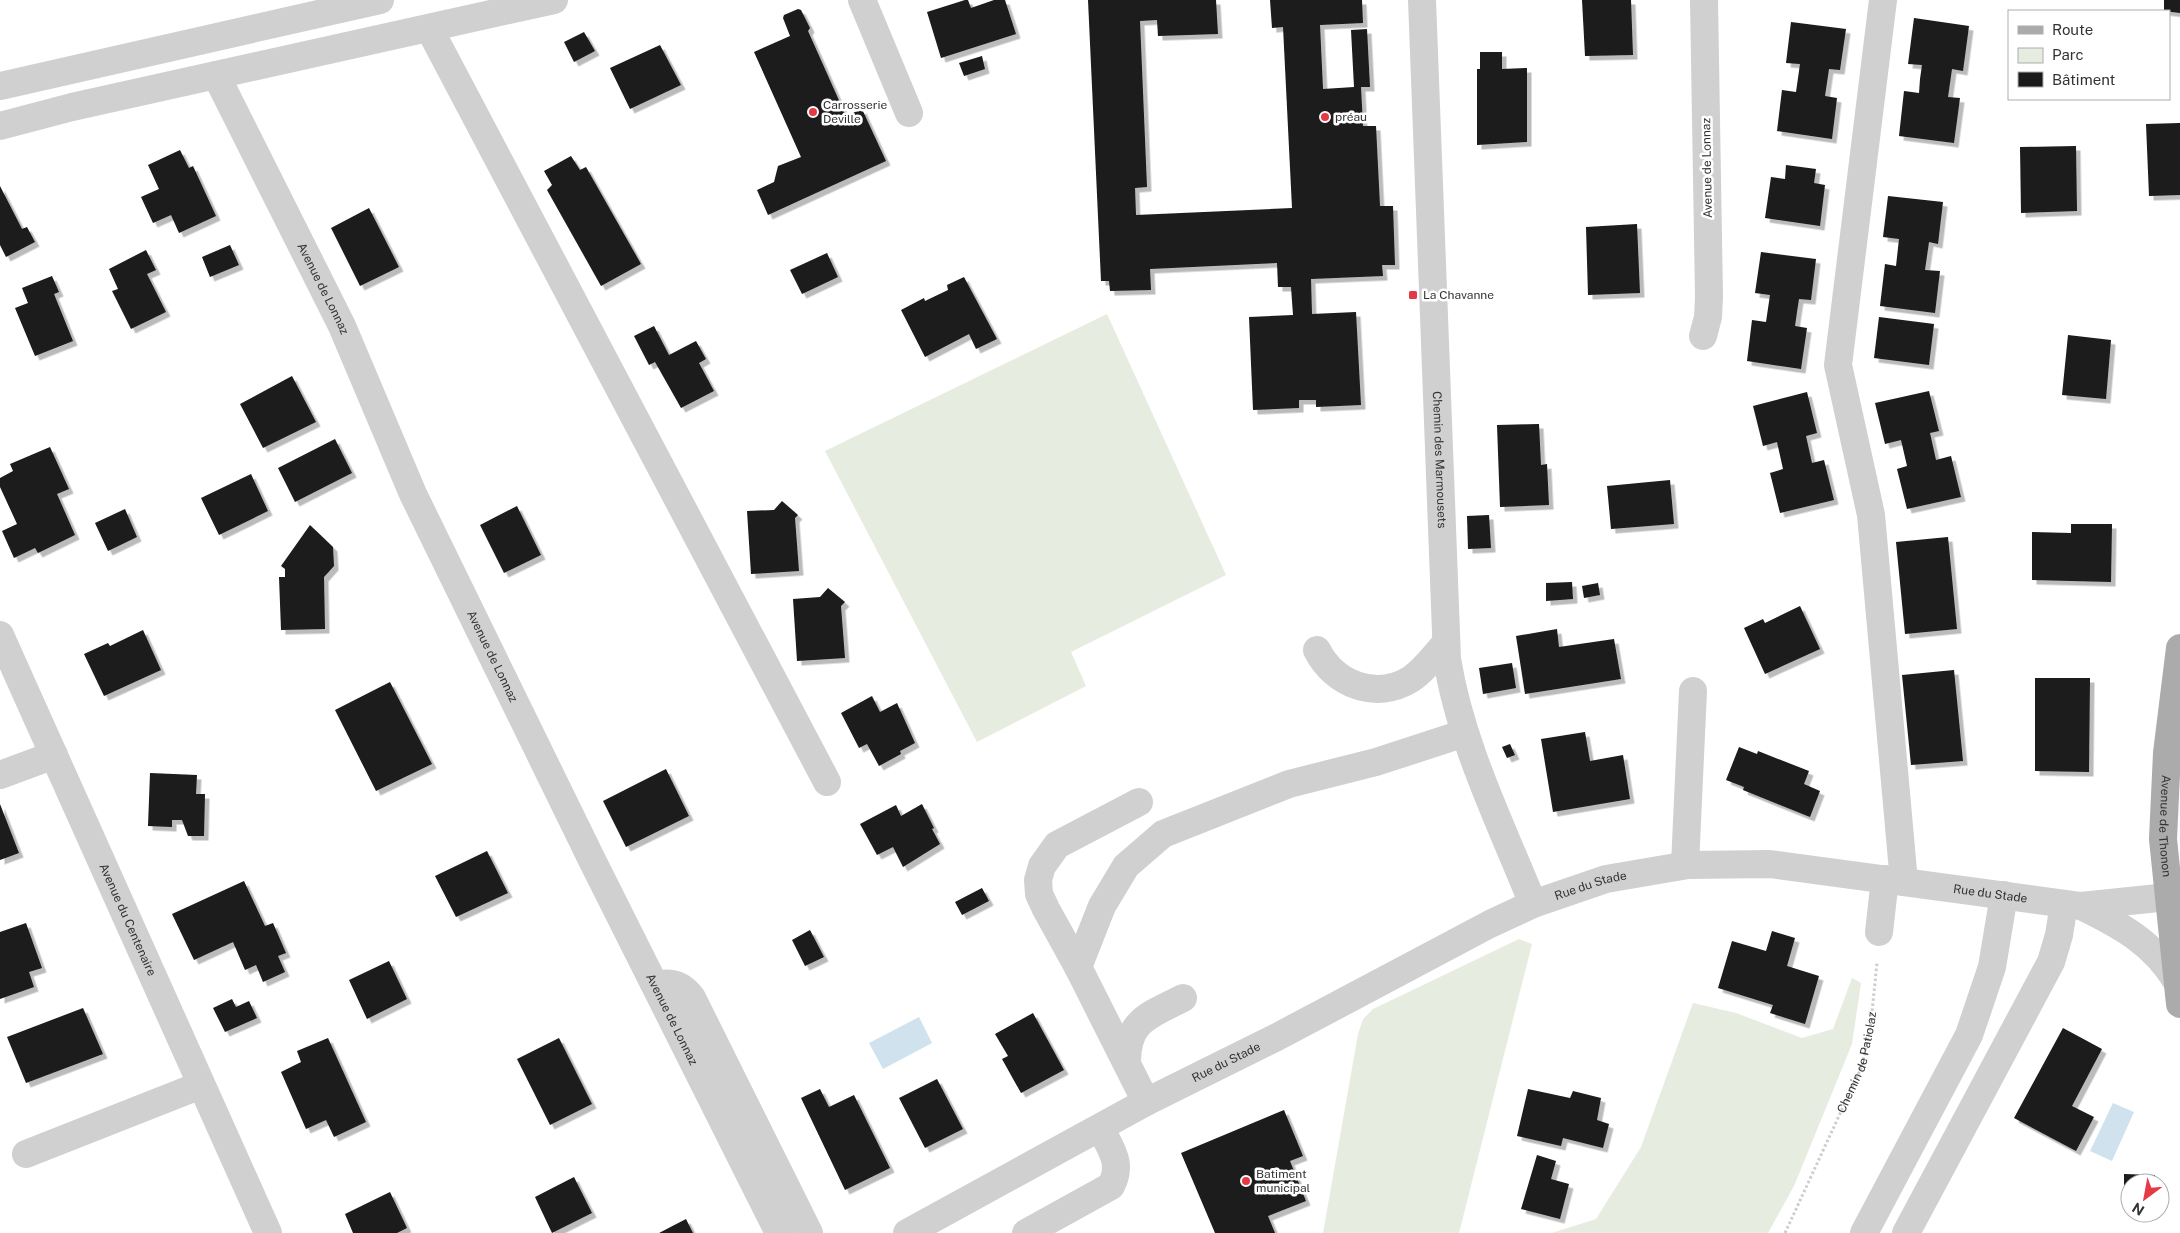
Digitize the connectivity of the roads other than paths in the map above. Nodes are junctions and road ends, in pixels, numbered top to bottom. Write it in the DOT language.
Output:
graph roads {
  1 [pos="380,0"];
  2 [pos="862,0"];
  3 [pos="1422,0"];
  4 [pos="1704,0"];
  5 [pos="1883,0"];
  6 [pos="547,1"];
  7 [pos="429,28"];
  8 [pos="216,75"];
  9 [pos="0,86"];
  10 [pos="909,113"];
  11 [pos="0,126"];
  12 [pos="1703,336"];
  13 [pos="0,635"];
  14 [pos="1446,643"];
  15 [pos="2180,648"];
  16 [pos="1317,650"];
  17 [pos="1693,691"];
  18 [pos="2175,725"];
  19 [pos="1464,733"];
  20 [pos="54,755"];
  21 [pos="0,775"];
  22 [pos="827,782"];
  23 [pos="1139,802"];
  24 [pos="1685,865"];
  25 [pos="1894,880"];
  26 [pos="2004,895"];
  27 [pos="2168,897"];
  28 [pos="1533,904"];
  29 [pos="2072,905"];
  30 [pos="1879,932"];
  31 [pos="1078,967"];
  32 [pos="655,985"];
  33 [pos="2179,993"];
  34 [pos="1183,998"];
  35 [pos="1127,1062"];
  36 [pos="201,1085"];
  37 [pos="1146,1102"];
  38 [pos="1101,1129"];
  39 [pos="26,1154"];
  40 [pos="268,1233"];
  41 [pos="778,1233"];
  42 [pos="809,1233"];
  43 [pos="907,1233"];
  44 [pos="1026,1233"];
  45 [pos="1864,1233"];
  46 [pos="1906,1233"];
  1 -- 9 [label="street"];
  2 -- 10 [label="street"];
  3 -- 14 [label="street, Chemin des Marmousets"];
  4 -- 12 [label="street, Avenue de Lonnaz"];
  5 -- 25 [label="street"];
  6 -- 7 [label="street"];
  7 -- 8 [label="street"];
  7 -- 22 [label="street"];
  8 -- 11 [label="street"];
  8 -- 32 [label="street, Avenue de Lonnaz"];
  13 -- 20 [label="street, Avenue du Centenaire"];
  14 -- 16 [label="street"];
  14 -- 19 [label="street, Chemin des Marmousets"];
  15 -- 18 [label="main road, Avenue de Thonon"];
  17 -- 24 [label="street"];
  18 -- 27 [label="main road, Avenue de Thonon"];
  19 -- 28 [label="street, Chemin des Marmousets"];
  19 -- 31 [label="street"];
  20 -- 21 [label="street"];
  20 -- 36 [label="street, Avenue du Centenaire"];
  23 -- 31 [label="street"];
  24 -- 25 [label="street, Rue du Stade"];
  24 -- 28 [label="street, Rue du Stade"];
  25 -- 26 [label="street, Rue du Stade"];
  25 -- 30 [label="street"];
  26 -- 29 [label="street, Rue du Stade"];
  26 -- 45 [label="street"];
  27 -- 29 [label="street, Rue du Stade"];
  27 -- 33 [label="main road, Avenue de Thonon"];
  28 -- 37 [label="street, Rue du Stade"];
  29 -- 33 [label="street, Rue du Stade"];
  29 -- 46 [label="street"];
  31 -- 35 [label="street"];
  32 -- 41 [label="street, Avenue de Lonnaz"];
  32 -- 42 [label="street"];
  34 -- 35 [label="street"];
  35 -- 37 [label="street"];
  36 -- 39 [label="street"];
  36 -- 40 [label="street, Avenue du Centenaire"];
  37 -- 38 [label="street, Rue du Stade"];
  38 -- 43 [label="street, Rue du Stade"];
  38 -- 44 [label="street"];
}
